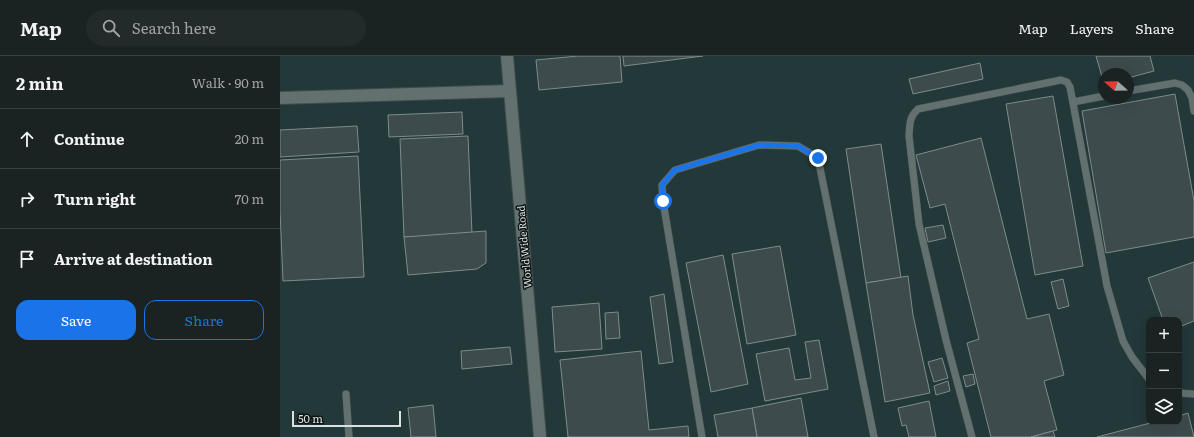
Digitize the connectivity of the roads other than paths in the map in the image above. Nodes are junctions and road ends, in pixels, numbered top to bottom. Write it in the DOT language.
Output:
graph roads {
  1 [pos="507,56"];
  2 [pos="510,91"];
  3 [pos="1134,91"];
  4 [pos="1098,97"];
  5 [pos="280,98"];
  6 [pos="1073,102"];
  7 [pos="1194,111"];
  8 [pos="1146,375"];
  9 [pos="1182,393"];
  10 [pos="346,394"];
  11 [pos="1194,394"];
  12 [pos="349,437"];
  13 [pos="540,437"];
  14 [pos="702,437"];
  15 [pos="874,437"];
  16 [pos="972,437"];
  1 -- 2 [label="street, World Wide Road"];
  2 -- 5 [label="street"];
  2 -- 13 [label="street, World Wide Road"];
  3 -- 7 [label="lane"];
  4 -- 6 [label="lane"];
  6 -- 8 [label="lane"];
  6 -- 16 [label="lane"];
  9 -- 11 [label="lane"];
  10 -- 12 [label="lane"];
  14 -- 15 [label="lane"];
}
